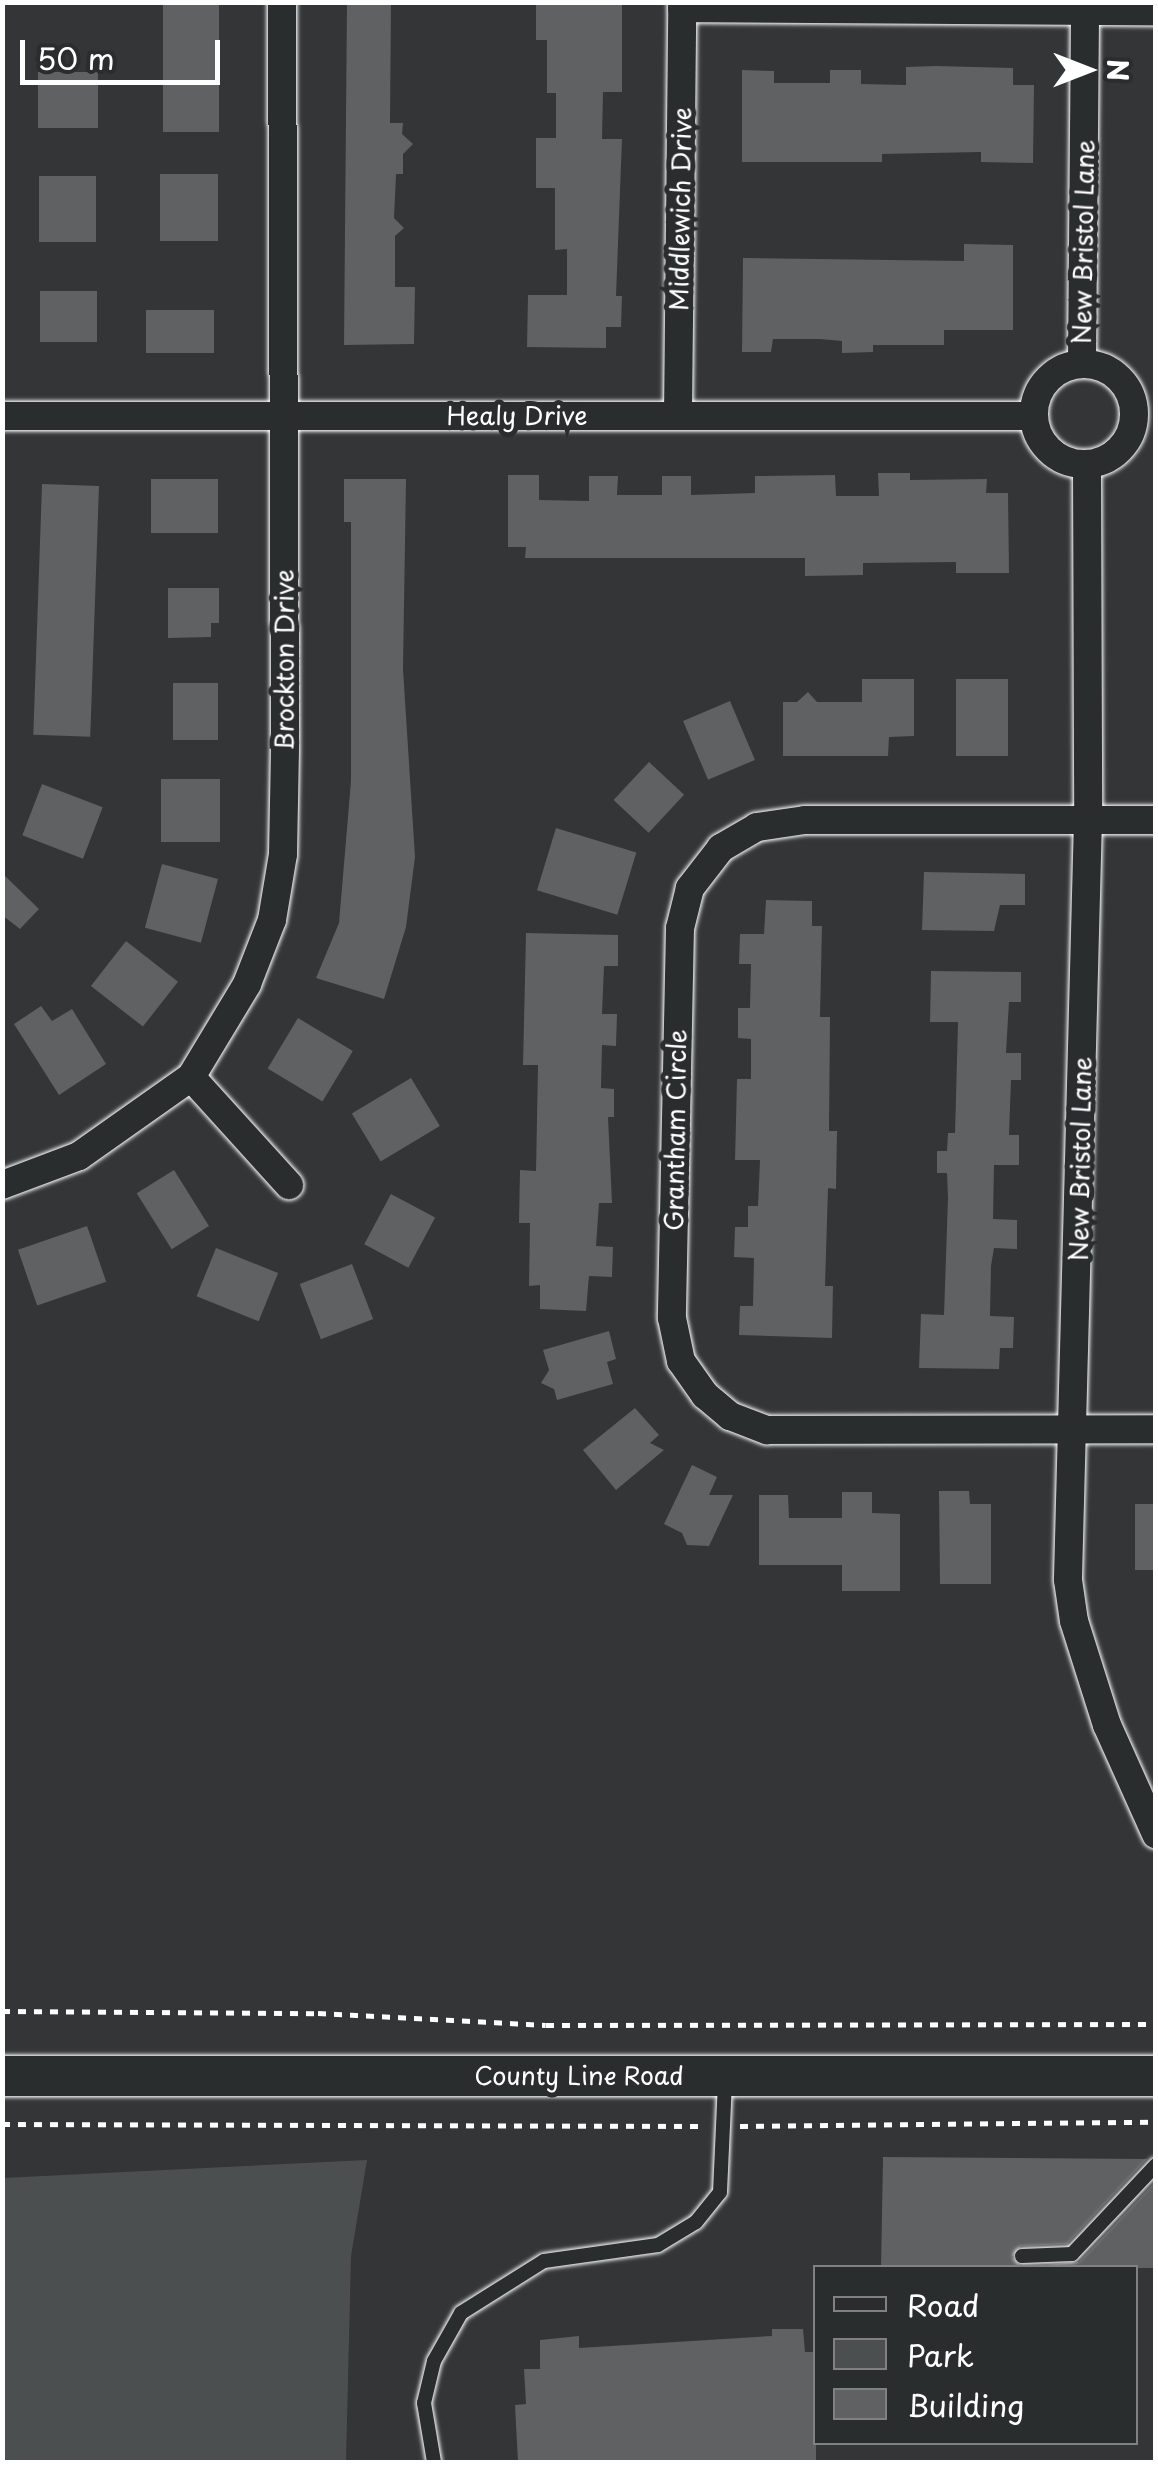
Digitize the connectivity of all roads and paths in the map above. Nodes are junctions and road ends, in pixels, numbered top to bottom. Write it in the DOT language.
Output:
graph roads {
  1 [pos="282,2"];
  2 [pos="682,5"];
  3 [pos="1085,7"];
  4 [pos="1156,11"];
  5 [pos="1082,361"];
  6 [pos="1146,411"];
  7 [pos="678,415"];
  8 [pos="2,416"];
  9 [pos="282,416"];
  10 [pos="1031,416"];
  11 [pos="1086,467"];
  12 [pos="1088,819"];
  13 [pos="1156,820"];
  14 [pos="190,1076"];
  15 [pos="2,1185"];
  16 [pos="288,1185"];
  17 [pos="1156,1429"];
  18 [pos="1074,1430"];
  19 [pos="1156,1834"];
  20 [pos="2,2011"];
  21 [pos="1156,2024"];
  22 [pos="725,2075"];
  23 [pos="2,2076"];
  24 [pos="1156,2076"];
  25 [pos="1156,2122"];
  26 [pos="2,2124"];
  27 [pos="727,2126"];
  28 [pos="1156,2165"];
  29 [pos="1022,2256"];
  30 [pos="434,2462"];
  1 -- 9 [label="street, Brockton Drive"];
  2 -- 3 [label="street"];
  2 -- 7 [label="street, Middlewich Drive"];
  3 -- 4 [label="street"];
  3 -- 5 [label="street, New Bristol Lane"];
  5 -- 6 [label="street"];
  5 -- 10 [label="street"];
  6 -- 11 [label="street"];
  7 -- 9 [label="street, Healy Drive"];
  7 -- 10 [label="street, Healy Drive"];
  8 -- 9 [label="street, Healy Drive"];
  9 -- 14 [label="street, Brockton Drive"];
  10 -- 11 [label="street"];
  11 -- 12 [label="street, New Bristol Lane"];
  12 -- 13 [label="street, Grantham Circle"];
  12 -- 18 [label="street, New Bristol Lane"];
  12 -- 18 [label="street, Grantham Circle"];
  14 -- 15 [label="street, Brockton Drive"];
  14 -- 16 [label="street"];
  17 -- 18 [label="street, Grantham Circle"];
  18 -- 19 [label="street, New Bristol Lane"];
  20 -- 21 [label="path"];
  22 -- 23 [label="main road, County Line Road"];
  22 -- 24 [label="main road, County Line Road"];
  22 -- 27 [label="lane"];
  25 -- 27 [label="path"];
  26 -- 27 [label="path"];
  27 -- 30 [label="lane"];
  28 -- 29 [label="lane"];
}
